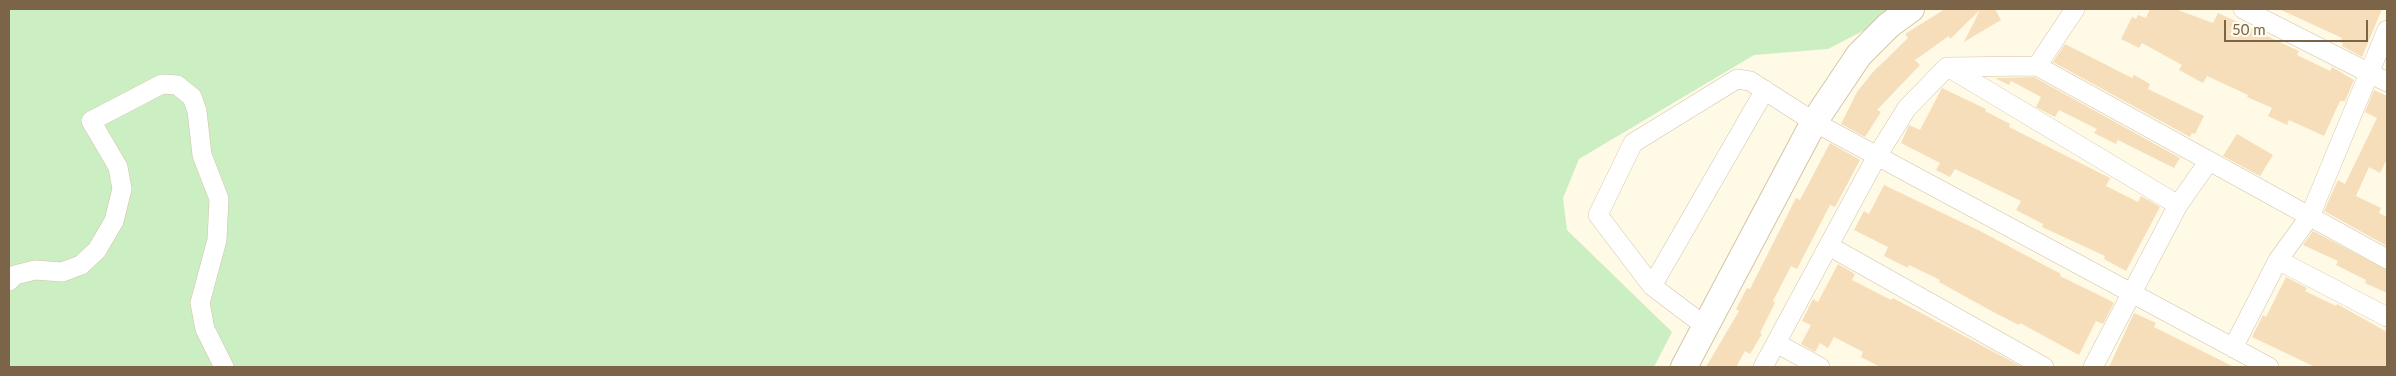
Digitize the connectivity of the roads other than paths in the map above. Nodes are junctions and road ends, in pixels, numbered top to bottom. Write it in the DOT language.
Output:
graph roads {
  1 [pos="1911,9"];
  2 [pos="2075,9"];
  3 [pos="2244,9"];
  4 [pos="2387,30"];
  5 [pos="2037,66"];
  6 [pos="1947,67"];
  7 [pos="2368,73"];
  8 [pos="2387,82"];
  9 [pos="1765,90"];
  10 [pos="1814,122"];
  11 [pos="1877,156"];
  12 [pos="2209,161"];
  13 [pos="2178,204"];
  14 [pos="2310,216"];
  15 [pos="1829,246"];
  16 [pos="2387,259"];
  17 [pos="2278,260"];
  18 [pos="9,281"];
  19 [pos="1652,286"];
  20 [pos="2131,293"];
  21 [pos="2387,317"];
  22 [pos="1705,326"];
  23 [pos="1776,343"];
  24 [pos="2233,348"];
  25 [pos="224,367"];
  26 [pos="1684,367"];
  27 [pos="1763,367"];
  28 [pos="1820,367"];
  29 [pos="2044,367"];
  30 [pos="2092,367"];
  31 [pos="2269,367"];
  1 -- 10 [label="street"];
  2 -- 5 [label="street"];
  3 -- 7 [label="street"];
  4 -- 7 [label="street"];
  5 -- 6 [label="street"];
  5 -- 12 [label="street"];
  6 -- 11 [label="street"];
  6 -- 13 [label="street"];
  7 -- 8 [label="street"];
  7 -- 14 [label="street"];
  9 -- 10 [label="street"];
  9 -- 19 [label="street"];
  9 -- 19 [label="street"];
  10 -- 11 [label="street"];
  10 -- 22 [label="street"];
  11 -- 15 [label="street"];
  11 -- 20 [label="street"];
  12 -- 13 [label="street"];
  12 -- 14 [label="street"];
  13 -- 20 [label="street"];
  14 -- 16 [label="street"];
  14 -- 17 [label="street"];
  15 -- 23 [label="street"];
  15 -- 29 [label="street"];
  17 -- 21 [label="street"];
  17 -- 24 [label="street"];
  18 -- 25 [label="street"];
  19 -- 22 [label="street"];
  20 -- 24 [label="street"];
  20 -- 30 [label="street"];
  22 -- 26 [label="street"];
  23 -- 27 [label="street"];
  23 -- 28 [label="street"];
  24 -- 31 [label="street"];
}
